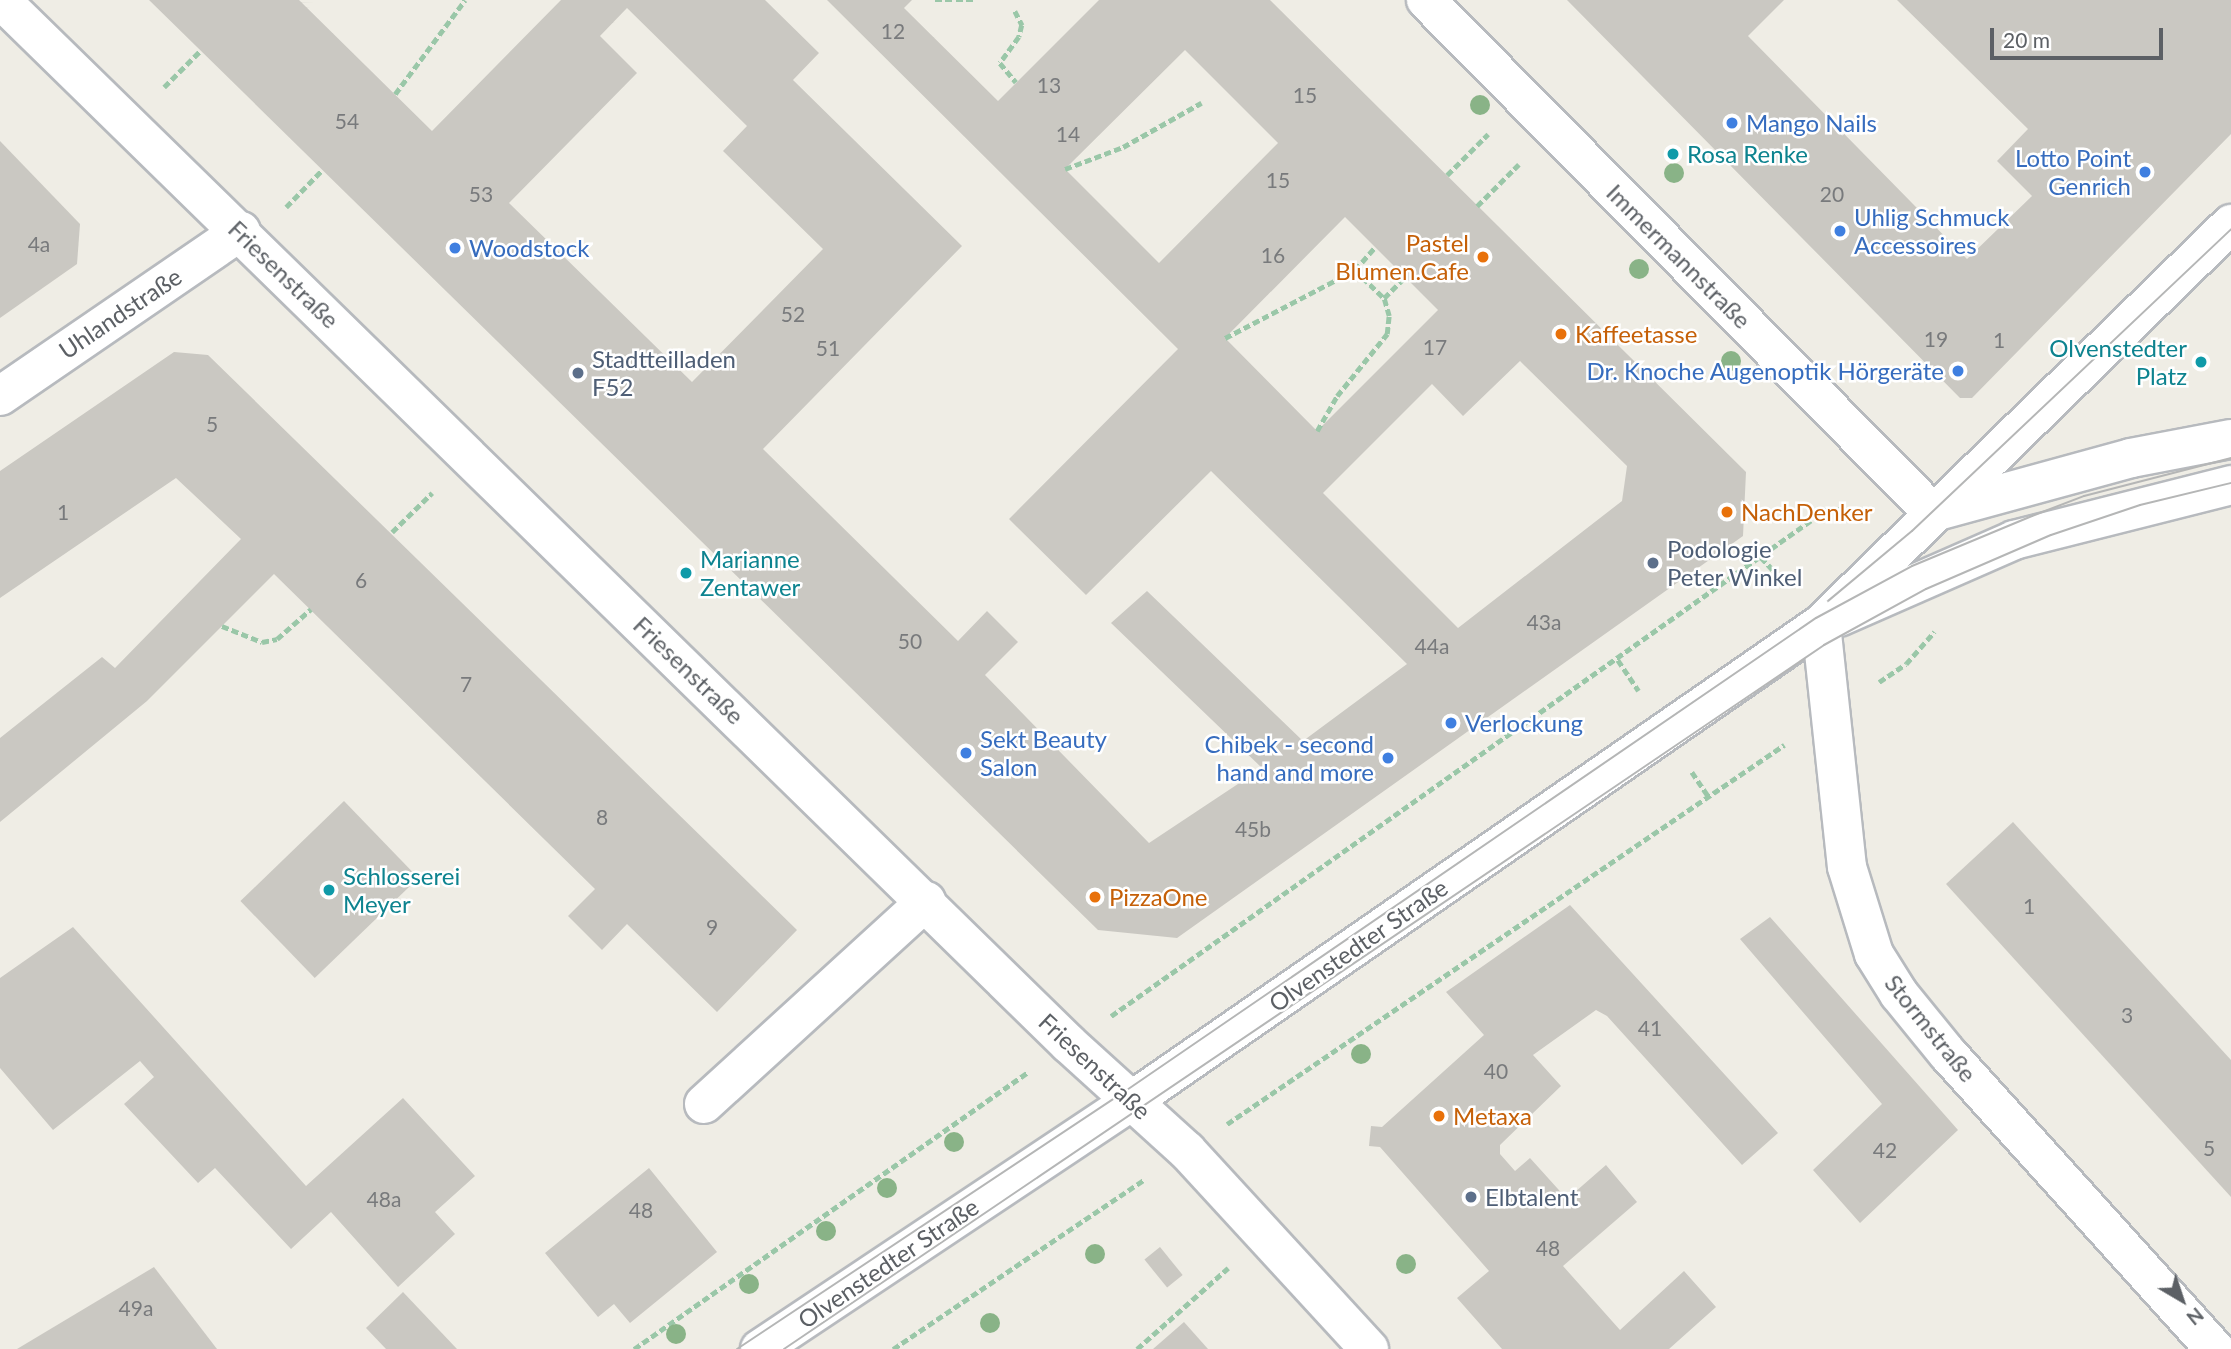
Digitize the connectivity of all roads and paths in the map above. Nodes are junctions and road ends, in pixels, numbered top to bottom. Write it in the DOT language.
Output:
graph roads {
  1 [pos="1,0"];
  2 [pos="465,0"];
  3 [pos="935,0"];
  4 [pos="977,0"];
  5 [pos="1426,0"];
  6 [pos="1015,11"];
  7 [pos="1017,82"];
  8 [pos="395,94"];
  9 [pos="1201,103"];
  10 [pos="1554,129"];
  11 [pos="1065,169"];
  12 [pos="1477,206"];
  13 [pos="2231,224"];
  14 [pos="241,231"];
  15 [pos="1375,247"];
  16 [pos="1355,270"];
  17 [pos="1405,277"];
  18 [pos="1384,298"];
  19 [pos="1225,338"];
  20 [pos="0,396"];
  21 [pos="1317,431"];
  22 [pos="2231,439"];
  23 [pos="2231,485"];
  24 [pos="1827,509"];
  25 [pos="1932,512"];
  26 [pos="310,609"];
  27 [pos="1821,624"];
  28 [pos="222,626"];
  29 [pos="1760,760"];
  30 [pos="926,901"];
  31 [pos="1107,1019"];
  32 [pos="1035,1068"];
  33 [pos="1130,1102"];
  34 [pos="704,1104"];
  35 [pos="1222,1127"];
  36 [pos="1155,1173"];
  37 [pos="1265,1235"];
  38 [pos="634,1349"];
  39 [pos="760,1349"];
  40 [pos="893,1349"];
  41 [pos="1137,1349"];
  42 [pos="1369,1349"];
  43 [pos="2215,1349"];
  1 -- 14 [label="street, Friesenstraße"];
  2 -- 8 [label="path"];
  3 -- 4 [label="path"];
  5 -- 10 [label="street, Immermannstraße"];
  6 -- 7 [label="path"];
  9 -- 11 [label="path"];
  10 -- 12 [label="path"];
  10 -- 25 [label="street, Immermannstraße"];
  13 -- 25 [label="street"];
  14 -- 20 [label="street, Uhlandstraße"];
  14 -- 30 [label="street, Friesenstraße"];
  15 -- 16 [label="path"];
  16 -- 18 [label="path"];
  16 -- 19 [label="path"];
  17 -- 18 [label="path"];
  18 -- 21 [label="path"];
  22 -- 25 [label="street"];
  23 -- 27 [label="street"];
  24 -- 31 [label="path"];
  25 -- 27 [label="street, Olvenstedter Straße"];
  26 -- 28 [label="path"];
  27 -- 33 [label="street, Olvenstedter Straße"];
  27 -- 43 [label="street, Stormstraße"];
  29 -- 35 [label="path"];
  30 -- 33 [label="street, Friesenstraße"];
  30 -- 34 [label="street"];
  32 -- 38 [label="path"];
  33 -- 37 [label="street, Friesenstraße"];
  33 -- 39 [label="street, Olvenstedter Straße"];
  36 -- 40 [label="path"];
  37 -- 41 [label="path"];
  37 -- 42 [label="street, Friesenstraße"];
}
